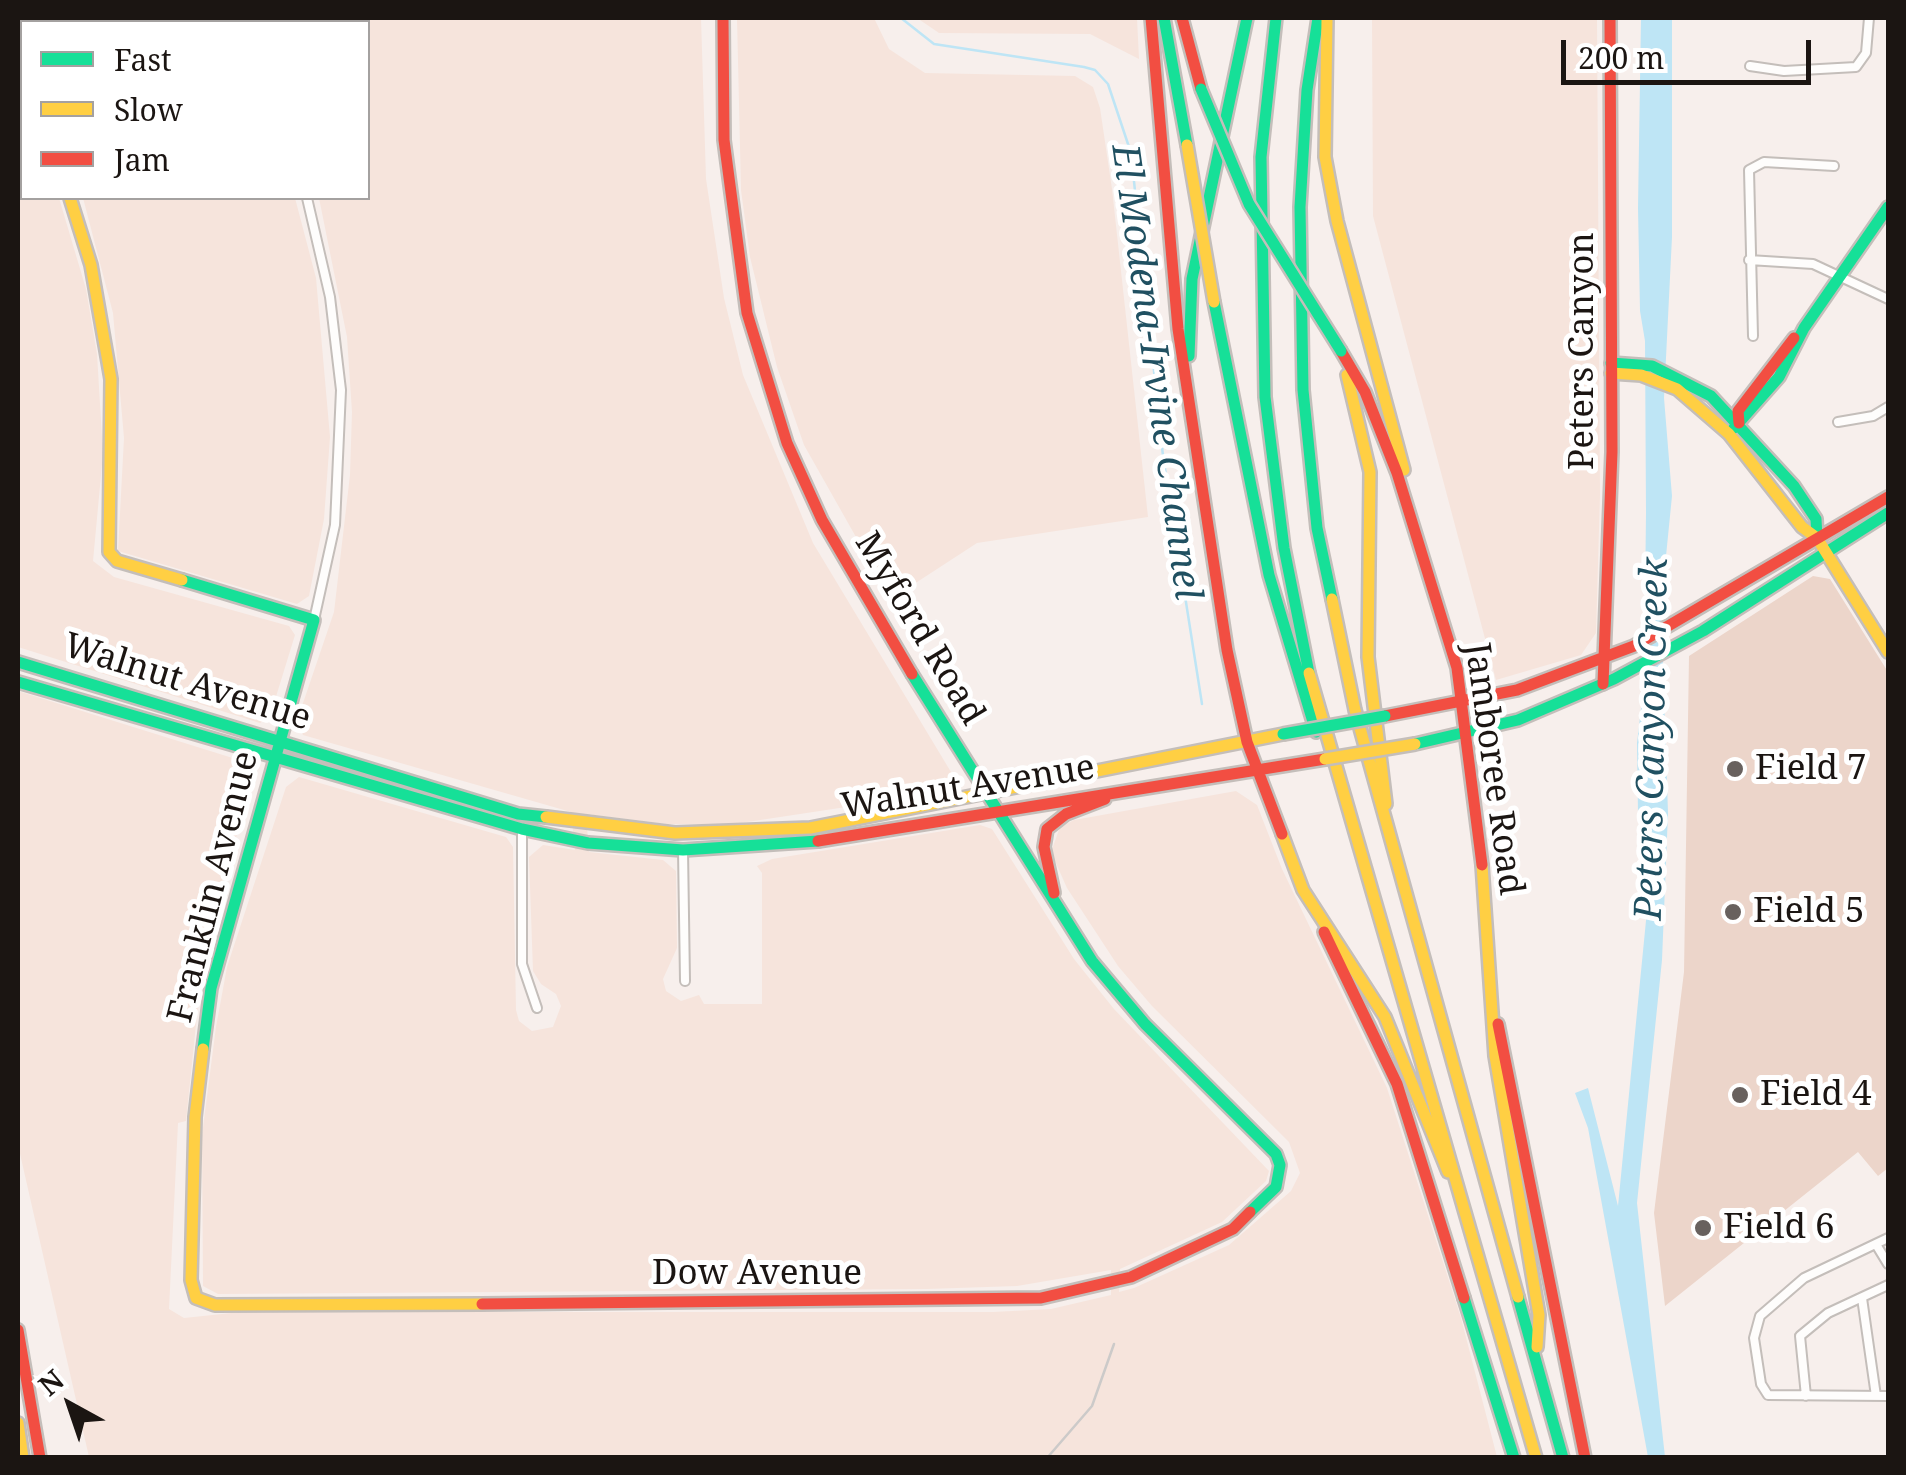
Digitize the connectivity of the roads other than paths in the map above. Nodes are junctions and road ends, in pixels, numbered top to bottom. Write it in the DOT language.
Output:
graph roads {
  1 [pos="723,18"];
  2 [pos="1151,18"];
  3 [pos="1164,18"];
  4 [pos="1182,18"];
  5 [pos="1247,18"];
  6 [pos="1276,18"];
  7 [pos="1318,18"];
  8 [pos="1328,18"];
  9 [pos="1610,18"];
  10 [pos="1870,18"];
  11 [pos="1750,66"];
  12 [pos="1834,166"];
  13 [pos="71,200"];
  14 [pos="307,200"];
  15 [pos="1888,207"];
  16 [pos="1750,260"];
  17 [pos="1841,277"];
  18 [pos="1888,299"];
  19 [pos="1804,328"];
  20 [pos="1753,336"];
  21 [pos="1341,351"];
  22 [pos="1768,366"];
  23 [pos="1611,368"];
  24 [pos="1781,373"];
  25 [pos="1677,382"];
  26 [pos="1188,403"];
  27 [pos="1888,406"];
  28 [pos="1838,422"];
  29 [pos="1739,423"];
  30 [pos="1729,434"];
  31 [pos="1888,496"];
  32 [pos="1888,513"];
  33 [pos="1817,538"];
  34 [pos="1827,552"];
  35 [pos="1424,553"];
  36 [pos="314,620"];
  37 [pos="1888,652"];
  38 [pos="1604,658"];
  39 [pos="18,662"];
  40 [pos="18,682"];
  41 [pos="1603,684"];
  42 [pos="105,688"];
  43 [pos="1463,702"];
  44 [pos="101,706"];
  45 [pos="1469,735"];
  46 [pos="280,740"];
  47 [pos="1247,742"];
  48 [pos="275,758"];
  49 [pos="1255,771"];
  50 [pos="1144,787"];
  51 [pos="988,796"];
  52 [pos="997,810"];
  53 [pos="1386,825"];
  54 [pos="522,829"];
  55 [pos="1357,840"];
  56 [pos="683,850"];
  57 [pos="1303,890"];
  58 [pos="1056,902"];
  59 [pos="1491,980"];
  60 [pos="684,982"];
  61 [pos="538,1008"];
  62 [pos="1281,1175"];
  63 [pos="1460,1194"];
  64 [pos="1888,1238"];
  65 [pos="1877,1246"];
  66 [pos="1888,1264"];
  67 [pos="1888,1285"];
  68 [pos="196,1298"];
  69 [pos="1862,1298"];
  70 [pos="18,1330"];
  71 [pos="1536,1362"];
  72 [pos="1806,1396"];
  73 [pos="1876,1396"];
  74 [pos="1888,1396"];
  75 [pos="18,1423"];
  76 [pos="23,1456"];
  77 [pos="40,1457"];
  78 [pos="1514,1458"];
  79 [pos="1536,1458"];
  80 [pos="1563,1458"];
  81 [pos="1585,1458"];
  1 -- 51 [label="main road, Myford Road"];
  2 -- 26 [label="main road"];
  3 -- 55 [label="main road, bridge"];
  4 -- 21 [label="main road, Jamboree Road, bridge"];
  5 -- 26 [label="main road"];
  6 -- 55 [label="main road"];
  7 -- 53 [label="main road"];
  8 -- 35 [label="main road"];
  9 -- 23 [label="main road, Peters Canyon"];
  10 -- 11 [label="street"];
  12 -- 16 [label="street"];
  13 -- 36 [label="main road"];
  14 -- 36 [label="street, Franklin Avenue"];
  15 -- 17 [label="main road"];
  16 -- 17 [label="street"];
  16 -- 20 [label="street"];
  17 -- 18 [label="street"];
  17 -- 19 [label="main road"];
  19 -- 22 [label="main road"];
  19 -- 24 [label="main road"];
  21 -- 35 [label="main road, Jamboree Road"];
  21 -- 53 [label="main road"];
  22 -- 24 [label="main road"];
  22 -- 29 [label="main road"];
  23 -- 25 [label="main road"];
  23 -- 38 [label="main road, Peters Canyon"];
  24 -- 29 [label="main road"];
  25 -- 29 [label="main road"];
  25 -- 30 [label="main road"];
  26 -- 47 [label="main road"];
  27 -- 28 [label="street"];
  29 -- 30 [label="main road"];
  29 -- 33 [label="main road"];
  30 -- 33 [label="main road"];
  31 -- 33 [label="main road, Walnut Avenue"];
  32 -- 34 [label="main road, Walnut Avenue"];
  33 -- 34 [label="main road"];
  33 -- 38 [label="main road, Walnut Avenue"];
  34 -- 37 [label="main road"];
  34 -- 41 [label="main road, Walnut Avenue"];
  35 -- 43 [label="main road, Jamboree Road"];
  36 -- 46 [label="main road, Franklin Avenue"];
  38 -- 41 [label="main road, Peters Canyon"];
  38 -- 43 [label="main road, Walnut Avenue"];
  39 -- 42 [label="main road, Walnut Avenue"];
  40 -- 44 [label="main road, Walnut Avenue"];
  41 -- 45 [label="main road, Walnut Avenue"];
  42 -- 44 [label="main road"];
  42 -- 46 [label="main road, Walnut Avenue"];
  43 -- 45 [label="main road, Jamboree Road"];
  43 -- 47 [label="main road, Walnut Avenue, bridge"];
  44 -- 48 [label="main road, Walnut Avenue"];
  45 -- 49 [label="main road, Walnut Avenue, bridge"];
  45 -- 59 [label="main road, Jamboree Road"];
  46 -- 48 [label="main road, Franklin Avenue"];
  46 -- 51 [label="main road, Walnut Avenue"];
  47 -- 49 [label="main road"];
  47 -- 51 [label="main road, Walnut Avenue"];
  48 -- 54 [label="main road, Walnut Avenue"];
  48 -- 68 [label="main road, Franklin Avenue"];
  49 -- 50 [label="main road, Walnut Avenue"];
  49 -- 57 [label="main road"];
  50 -- 52 [label="main road, Walnut Avenue"];
  50 -- 58 [label="main road"];
  51 -- 52 [label="main road, Myford Road"];
  52 -- 56 [label="main road, Walnut Avenue"];
  52 -- 58 [label="main road, Myford Road"];
  53 -- 71 [label="main road"];
  54 -- 56 [label="main road, Walnut Avenue"];
  54 -- 61 [label="street"];
  55 -- 63 [label="main road"];
  56 -- 60 [label="street"];
  57 -- 63 [label="main road"];
  57 -- 78 [label="main road"];
  58 -- 62 [label="main road, Myford Road"];
  59 -- 71 [label="main road"];
  59 -- 81 [label="main road, Jamboree Road"];
  62 -- 68 [label="main road, Dow Avenue"];
  63 -- 79 [label="main road"];
  64 -- 65 [label="street"];
  65 -- 66 [label="street"];
  65 -- 72 [label="street"];
  67 -- 69 [label="street"];
  69 -- 72 [label="street"];
  69 -- 73 [label="street"];
  70 -- 77 [label="main road"];
  71 -- 80 [label="main road"];
  72 -- 73 [label="street"];
  73 -- 74 [label="street"];
  75 -- 76 [label="main road"];
}
